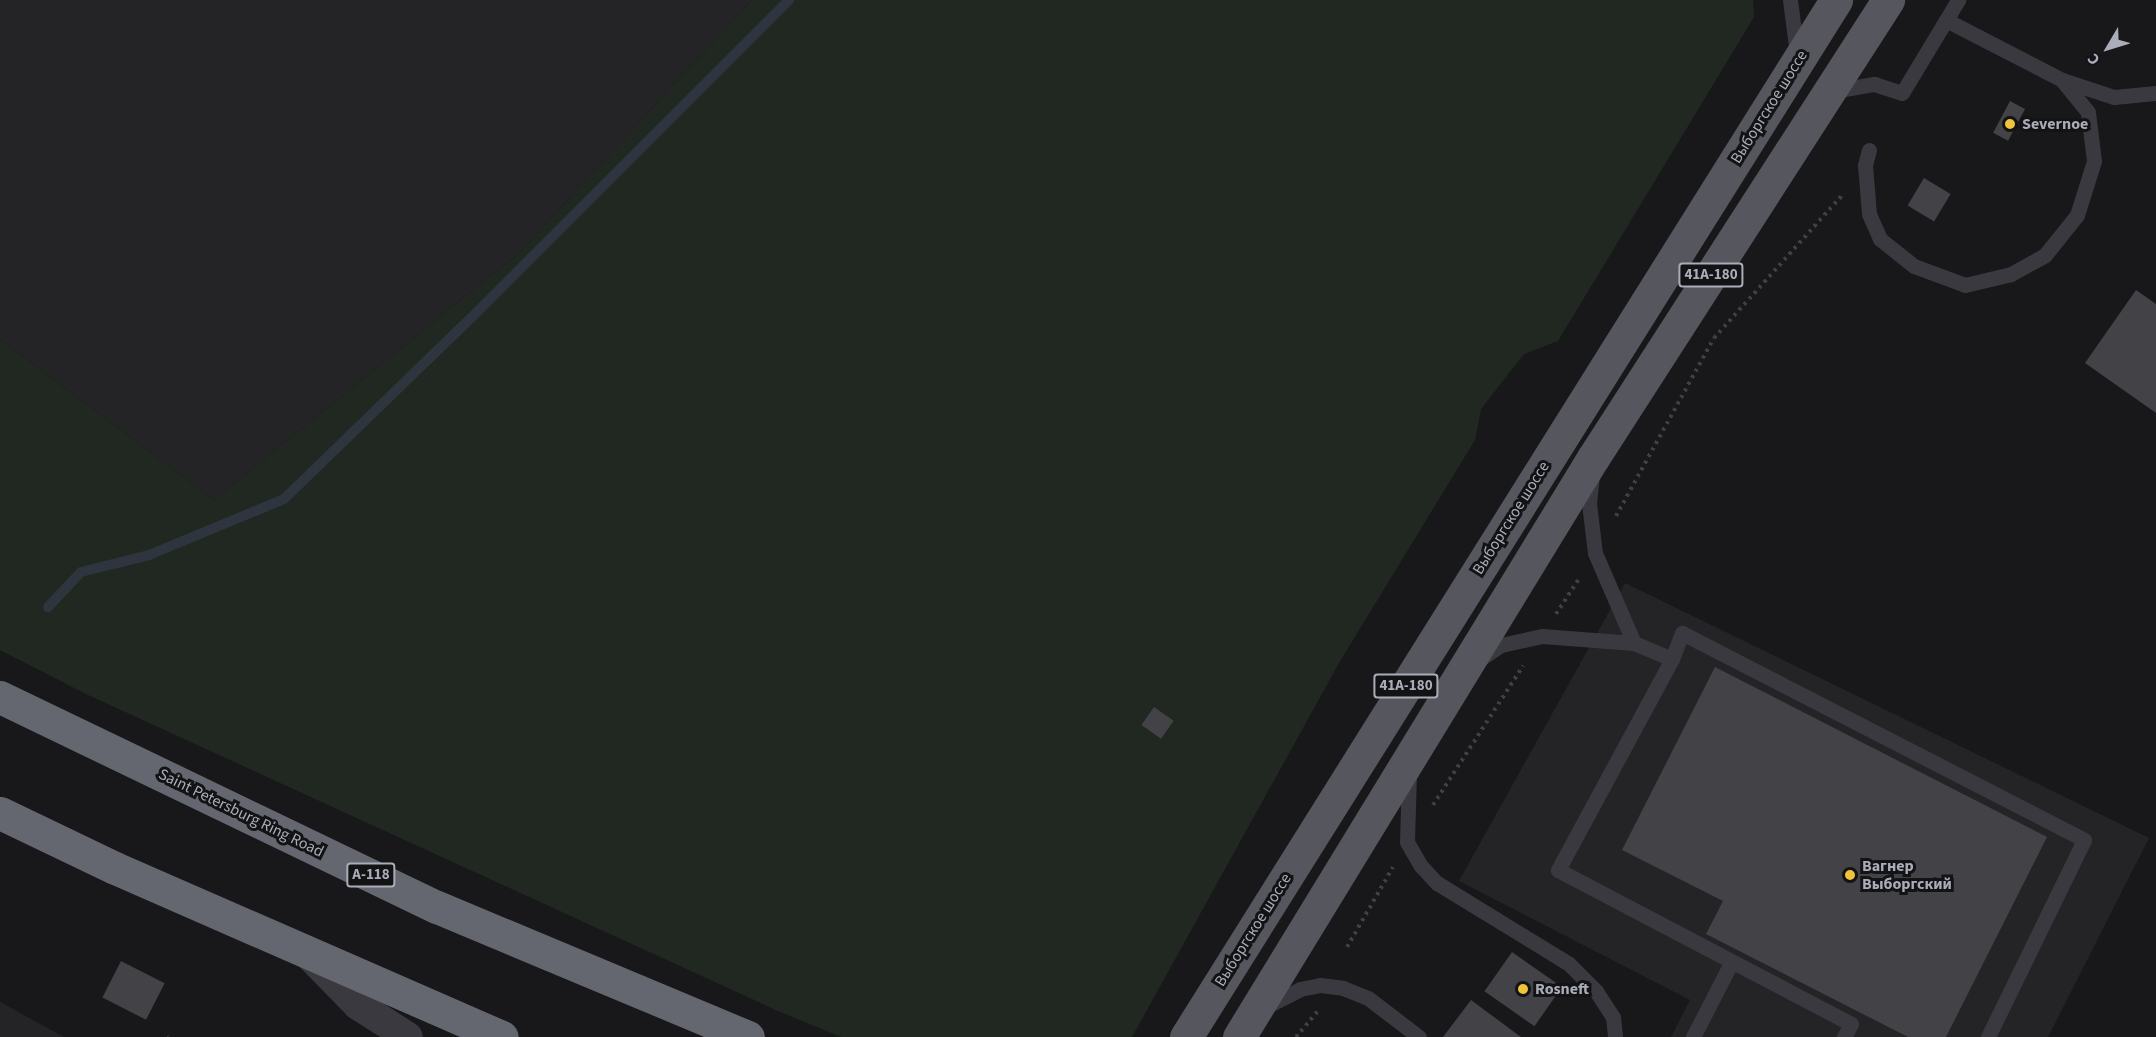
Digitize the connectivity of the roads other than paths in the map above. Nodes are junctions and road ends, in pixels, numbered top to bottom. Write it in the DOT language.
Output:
graph roads {
  1 [pos="1790,0"];
  2 [pos="1836,0"];
  3 [pos="1888,0"];
  4 [pos="1958,0"];
  5 [pos="1946,20"];
  6 [pos="1798,61"];
  7 [pos="2062,80"];
  8 [pos="1829,92"];
  9 [pos="2156,93"];
  10 [pos="1869,150"];
  11 [pos="1593,458"];
  12 [pos="1634,643"];
  13 [pos="1672,659"];
  14 [pos="1464,670"];
  15 [pos="0,698"];
  16 [pos="1410,760"];
  17 [pos="0,813"];
  18 [pos="302,948"];
  19 [pos="1732,961"];
  20 [pos="1245,1028"];
  21 [pos="408,1037"];
  22 [pos="502,1037"];
  23 [pos="748,1037"];
  24 [pos="1186,1037"];
  25 [pos="1419,1037"];
  26 [pos="1615,1037"];
  27 [pos="1693,1037"];
  28 [pos="1844,1037"];
  29 [pos="1988,1037"];
  1 -- 6 [label="lane"];
  2 -- 6 [label="main road, Выборгское шоссе / 41А-180"];
  3 -- 8 [label="main road, 41А-180"];
  4 -- 5 [label="lane"];
  5 -- 7 [label="lane"];
  5 -- 8 [label="lane"];
  6 -- 24 [label="main road, Выборгское шоссе / 41А-180"];
  7 -- 9 [label="lane"];
  7 -- 10 [label="lane"];
  8 -- 11 [label="main road, 41А-180"];
  11 -- 12 [label="lane"];
  11 -- 14 [label="main road, 41А-180"];
  12 -- 13 [label="lane"];
  12 -- 14 [label="lane"];
  13 -- 19 [label="lane"];
  13 -- 29 [label="lane"];
  14 -- 16 [label="main road, 41А-180"];
  15 -- 23 [label="highway, Saint Petersburg Ring Road / А-118"];
  16 -- 20 [label="main road, 41А-180"];
  16 -- 26 [label="lane"];
  17 -- 18 [label="highway"];
  18 -- 21 [label="street"];
  18 -- 22 [label="highway"];
  19 -- 27 [label="lane"];
  19 -- 28 [label="lane"];
  20 -- 25 [label="lane"];
}
